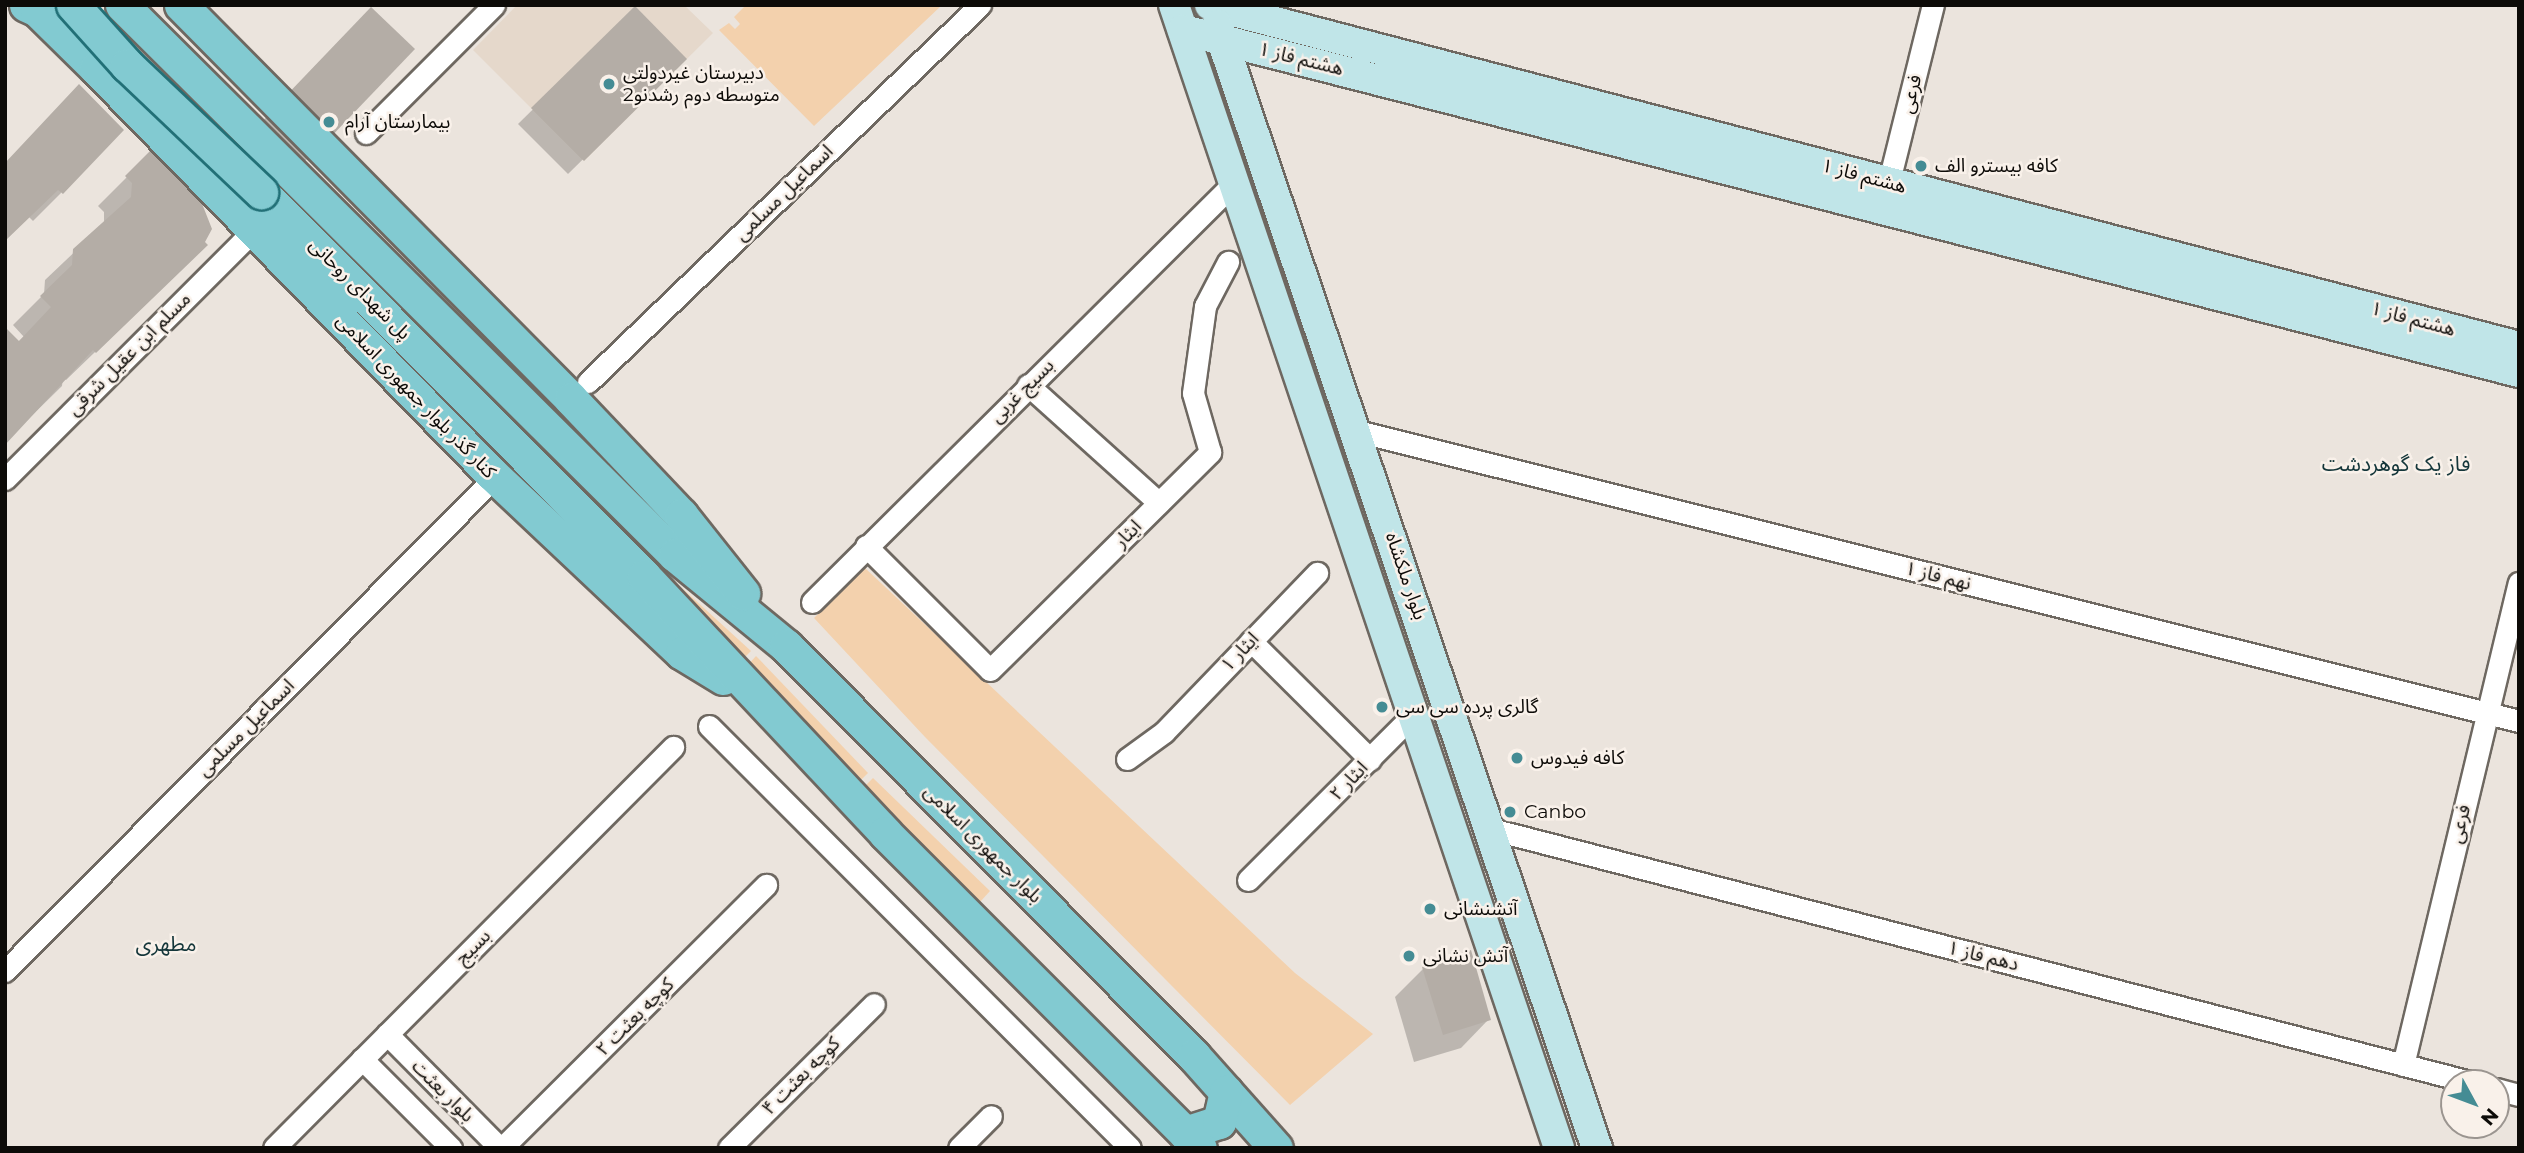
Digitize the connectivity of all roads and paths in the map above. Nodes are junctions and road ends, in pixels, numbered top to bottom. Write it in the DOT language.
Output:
graph roads {
  1 [pos="26,5"];
  2 [pos="73,5"];
  3 [pos="92,5"];
  4 [pos="122,5"];
  5 [pos="181,5"];
  6 [pos="494,5"];
  7 [pos="980,5"];
  8 [pos="1210,5"];
  9 [pos="1933,5"];
  10 [pos="1179,18"];
  11 [pos="1222,38"];
  12 [pos="96,68"];
  13 [pos="366,133"];
  14 [pos="1234,182"];
  15 [pos="1886,195"];
  16 [pos="254,230"];
  17 [pos="1228,262"];
  18 [pos="2519,347"];
  19 [pos="2519,372"];
  20 [pos="588,382"];
  21 [pos="1028,385"];
  22 [pos="1357,431"];
  23 [pos="5,480"];
  24 [pos="487,485"];
  25 [pos="1159,503"];
  26 [pos="866,546"];
  27 [pos="675,555"];
  28 [pos="1317,573"];
  29 [pos="2519,583"];
  30 [pos="812,602"];
  31 [pos="1251,640"];
  32 [pos="786,646"];
  33 [pos="758,699"];
  34 [pos="2487,713"];
  35 [pos="1414,714"];
  36 [pos="2519,720"];
  37 [pos="709,726"];
  38 [pos="673,747"];
  39 [pos="1127,759"];
  40 [pos="1370,759"];
  41 [pos="1492,829"];
  42 [pos="1248,880"];
  43 [pos="766,885"];
  44 [pos="1536,965"];
  45 [pos="5,971"];
  46 [pos="1501,974"];
  47 [pos="874,1004"];
  48 [pos="387,1034"];
  49 [pos="362,1059"];
  50 [pos="1570,1065"];
  51 [pos="2403,1065"];
  52 [pos="2440,1074"];
  53 [pos="1540,1086"];
  54 [pos="1226,1092"];
  55 [pos="991,1116"];
  56 [pos="1193,1140"];
  57 [pos="274,1148"];
  58 [pos="450,1148"];
  59 [pos="501,1148"];
  60 [pos="729,1148"];
  61 [pos="960,1148"];
  62 [pos="1130,1148"];
  63 [pos="1276,1148"];
  64 [pos="1559,1148"];
  65 [pos="1597,1148"];
  1 -- 12 [label="main road, کنار گذر بلوار جمهوری اسلامی"];
  2 -- 33 [label="main road, پل شهدای روحانی, bridge"];
  3 -- 12 [label="main road"];
  4 -- 27 [label="main road, پل شهدای روحانی"];
  5 -- 32 [label="main road"];
  6 -- 13 [label="street"];
  7 -- 20 [label="street, اسماعیل مسلمی"];
  8 -- 11 [label="main road, بلوار ملکشاه"];
  8 -- 15 [label="main road, هشتم فاز ۱"];
  9 -- 15 [label="street, فرعی"];
  10 -- 11 [label="main road, هشتم فاز ۱"];
  10 -- 14 [label="main road, بلوار ملکشاه"];
  11 -- 15 [label="main road, هشتم فاز ۱"];
  11 -- 22 [label="main road, بلوار ملکشاه"];
  12 -- 16 [label="main road, کنار گذر بلوار جمهوری اسلامی"];
  14 -- 21 [label="street, بسیج غربی"];
  14 -- 35 [label="main road, بلوار ملکشاه"];
  15 -- 18 [label="main road, هشتم فاز ۱"];
  15 -- 19 [label="main road, هشتم فاز ۱"];
  16 -- 23 [label="street, مسلم ابن عقیل شرقی"];
  16 -- 33 [label="main road, کنار گذر بلوار جمهوری اسلامی"];
  17 -- 25 [label="street, ایثار"];
  21 -- 25 [label="street"];
  21 -- 26 [label="street, بسیج غربی"];
  22 -- 34 [label="street, نهم فاز ۱"];
  22 -- 41 [label="main road, بلوار ملکشاه"];
  24 -- 45 [label="street, اسماعیل مسلمی"];
  25 -- 26 [label="street, ایثار"];
  26 -- 30 [label="street, بسیج غربی"];
  27 -- 32 [label="main road, بلوار جمهوری اسلامی"];
  28 -- 31 [label="street, ایثار ۱"];
  29 -- 34 [label="street, فرعی"];
  31 -- 39 [label="street, ایثار ۱"];
  31 -- 40 [label="street"];
  32 -- 54 [label="main road, بلوار جمهوری اسلامی"];
  33 -- 56 [label="main road"];
  34 -- 36 [label="street, نهم فاز ۱"];
  34 -- 51 [label="street, فرعی"];
  35 -- 40 [label="street, ایثار ۲"];
  35 -- 46 [label="main road, بلوار ملکشاه"];
  37 -- 62 [label="street"];
  38 -- 48 [label="street, بسیج"];
  40 -- 42 [label="street, ایثار ۲"];
  41 -- 44 [label="main road, بلوار ملکشاه"];
  41 -- 51 [label="street, دهم فاز ۱"];
  43 -- 59 [label="street, کوچه بعثت ۲"];
  44 -- 46 [label="main road"];
  44 -- 50 [label="main road, بلوار ملکشاه"];
  46 -- 53 [label="main road, بلوار ملکشاه"];
  47 -- 60 [label="street, کوچه بعثت ۴"];
  48 -- 49 [label="street, بسیج"];
  48 -- 59 [label="street, بلوار بعثت"];
  49 -- 57 [label="street, بسیج"];
  49 -- 58 [label="street, بلوار بعثت"];
  50 -- 53 [label="main road"];
  50 -- 65 [label="main road, بلوار ملکشاه"];
  51 -- 52 [label="street, دهم فاز ۱"];
  53 -- 64 [label="main road, بلوار ملکشاه"];
  54 -- 56 [label="main road"];
  54 -- 63 [label="main road, بلوار جمهوری اسلامی"];
  55 -- 61 [label="street"];
}
